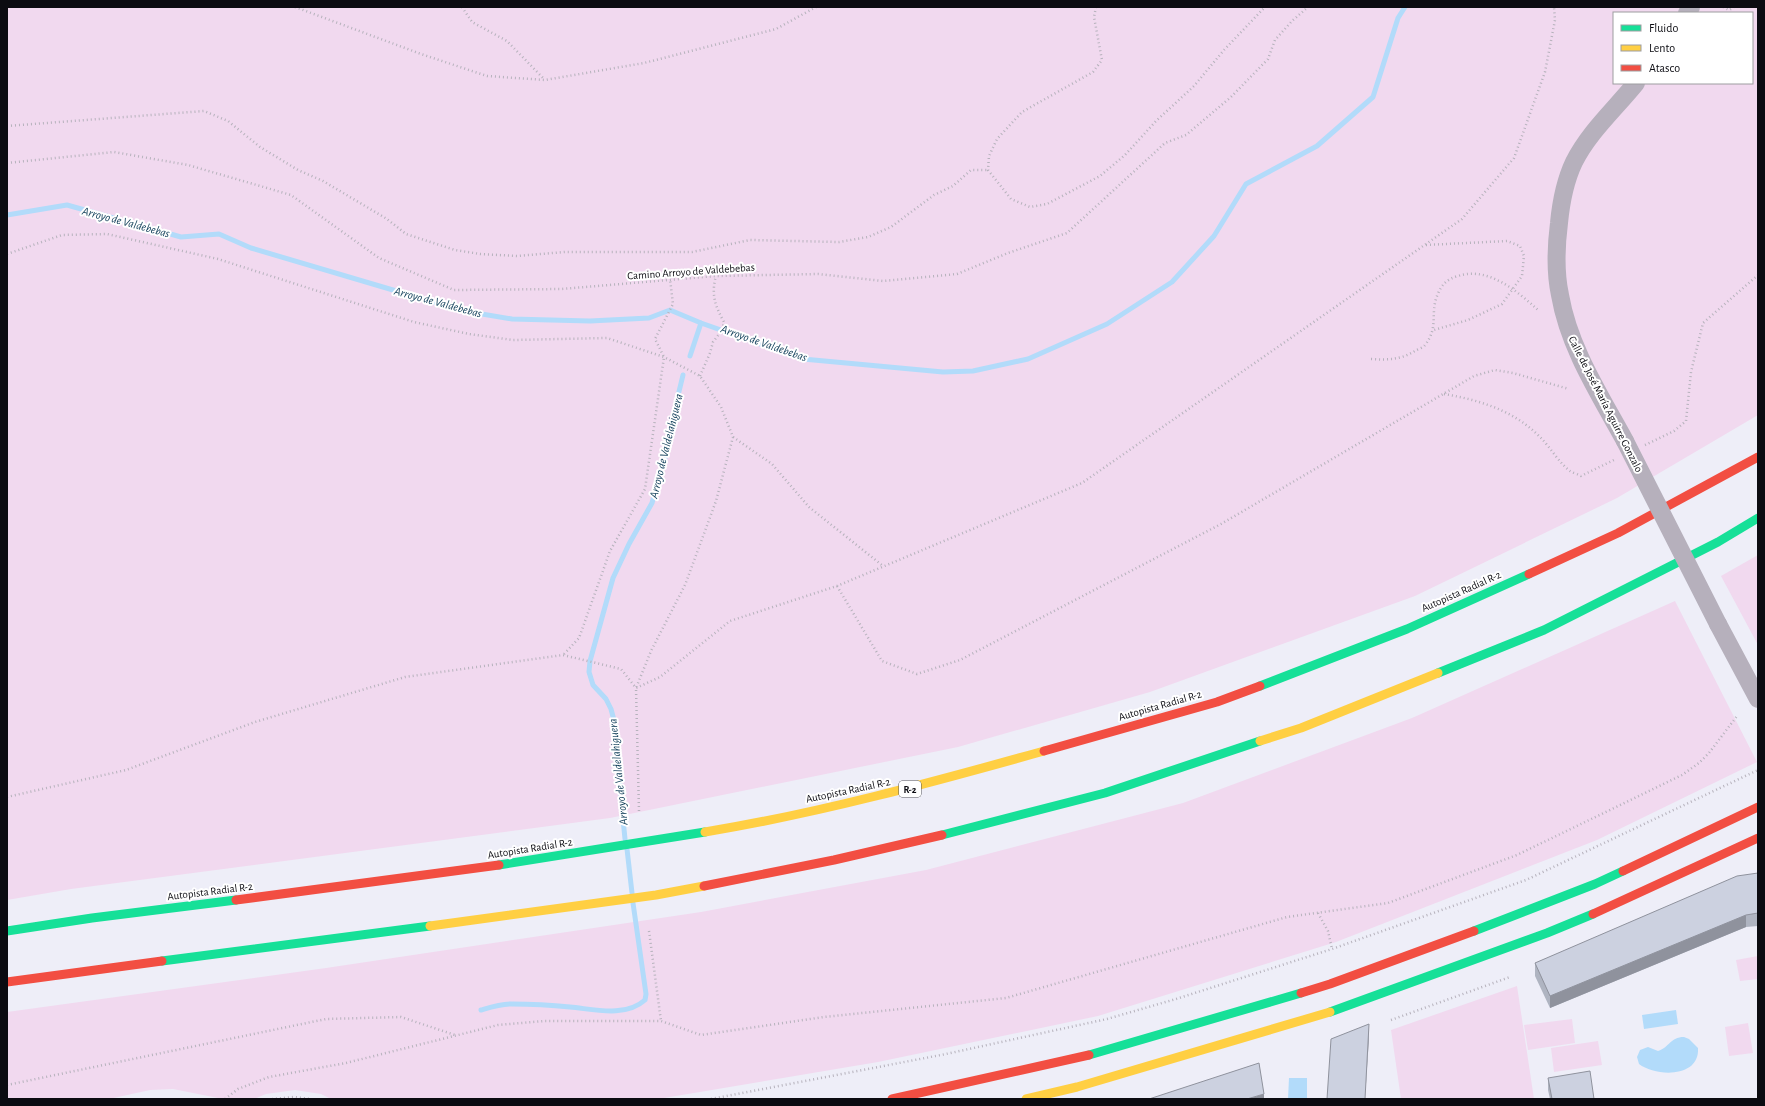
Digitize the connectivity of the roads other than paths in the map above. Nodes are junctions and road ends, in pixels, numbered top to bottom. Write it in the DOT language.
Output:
graph roads {
  1 [pos="1635,84"];
  2 [pos="1758,457"];
  3 [pos="1758,518"];
  4 [pos="1758,699"];
  5 [pos="1758,807"];
  6 [pos="1758,838"];
  7 [pos="7,931"];
  8 [pos="7,982"];
  9 [pos="1078,1093"];
  10 [pos="892,1099"];
  11 [pos="1026,1099"];
  1 -- 4 [label="street, Calle de José María Aguirre Gonzalo, bridge"];
  2 -- 7 [label="main road, Autopista Radial R-2 / R-2"];
  3 -- 8 [label="main road"];
  5 -- 10 [label="main road"];
  6 -- 9 [label="main road"];
  9 -- 11 [label="main road"];
}
